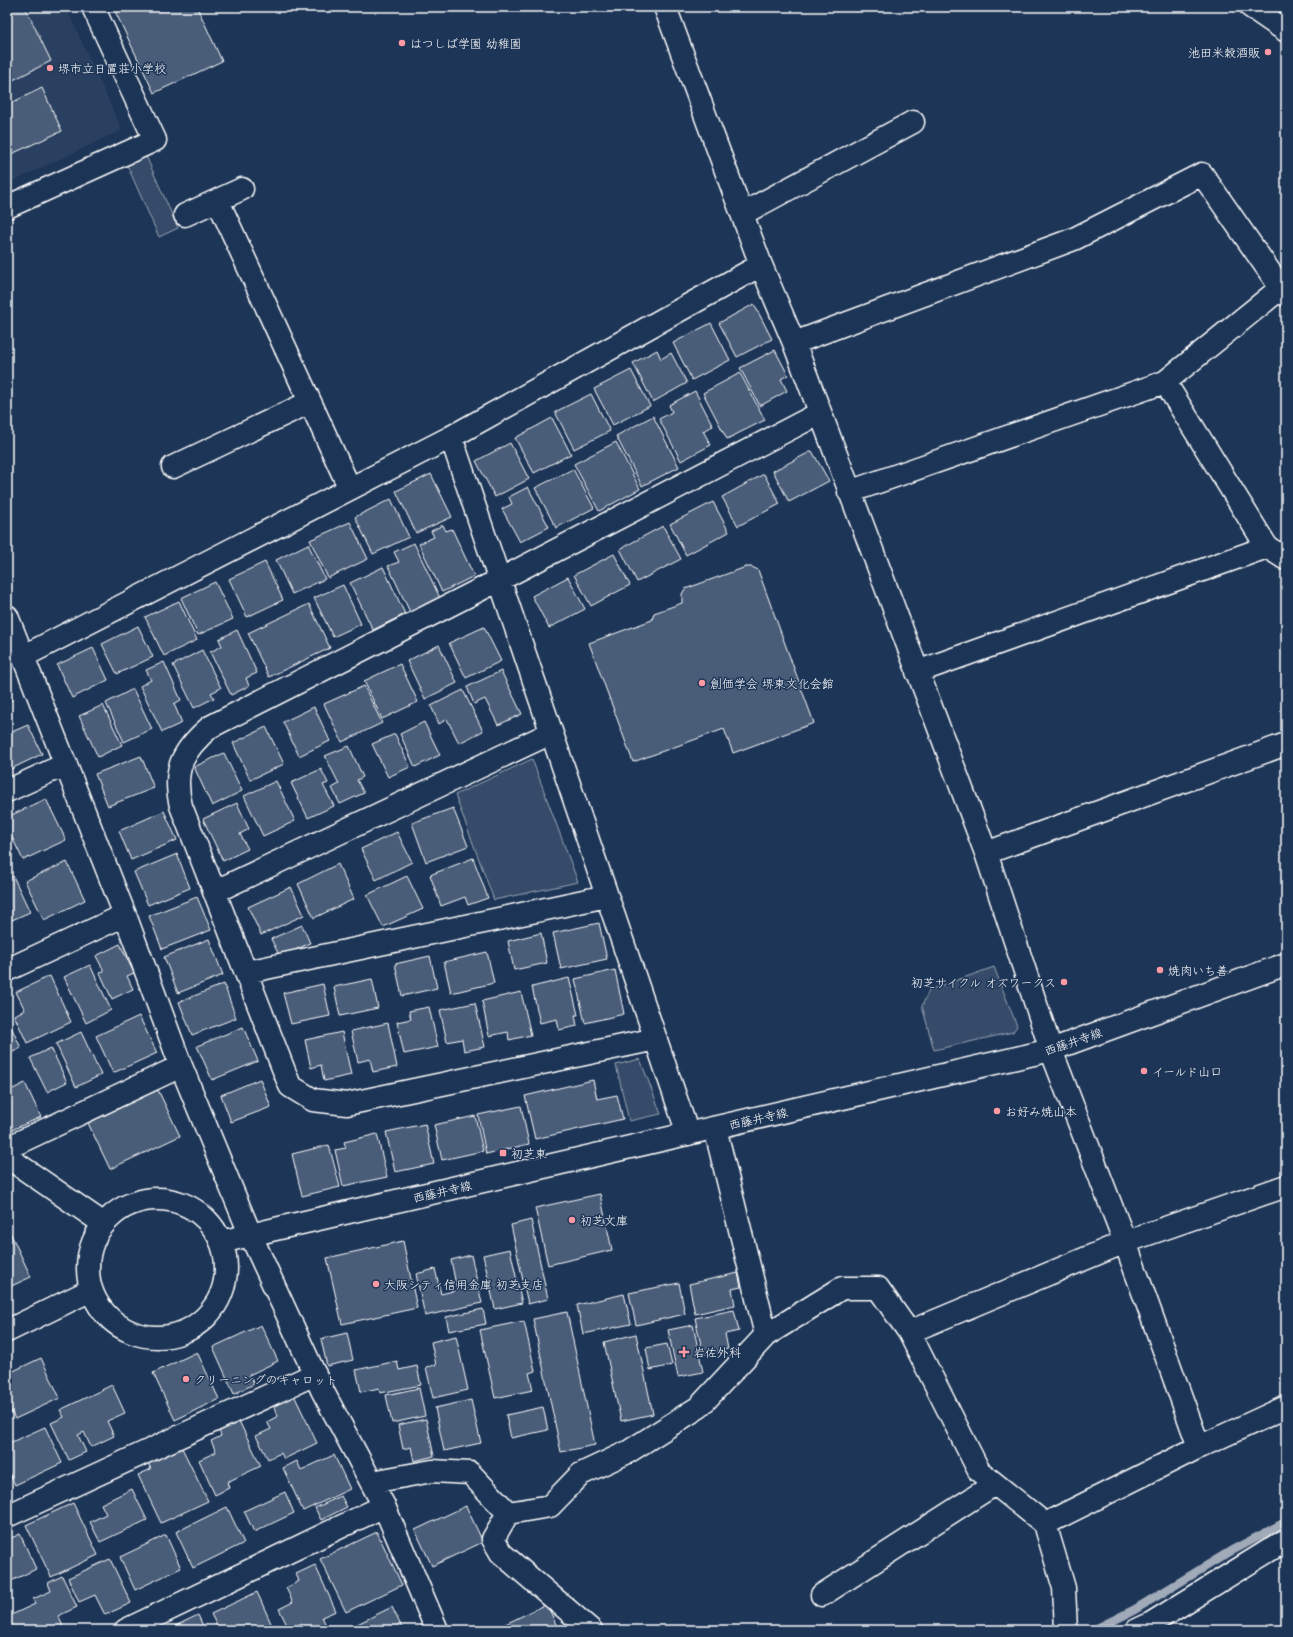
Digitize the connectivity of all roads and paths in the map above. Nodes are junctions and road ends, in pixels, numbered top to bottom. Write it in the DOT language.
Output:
graph roads {
  1 [pos="93,7"];
  2 [pos="1251,7"];
  3 [pos="668,8"];
  4 [pos="1286,31"];
  5 [pos="913,122"];
  6 [pos="242,189"];
  7 [pos="218,201"];
  8 [pos="7,207"];
  9 [pos="742,214"];
  10 [pos="185,215"];
  11 [pos="761,265"];
  12 [pos="1283,292"];
  13 [pos="794,343"];
  14 [pos="1165,382"];
  15 [pos="310,402"];
  16 [pos="820,413"];
  17 [pos="451,437"];
  18 [pos="173,467"];
  19 [pos="350,489"];
  20 [pos="849,492"];
  21 [pos="1267,546"];
  22 [pos="1286,559"];
  23 [pos="499,580"];
  24 [pos="7,616"];
  25 [pos="24,656"];
  26 [pos="917,672"];
  27 [pos="551,733"];
  28 [pos="1286,744"];
  29 [pos="66,764"];
  30 [pos="7,791"];
  31 [pos="986,853"];
  32 [pos="214,892"];
  33 [pos="607,896"];
  34 [pos="124,914"];
  35 [pos="1286,964"];
  36 [pos="7,970"];
  37 [pos="247,972"];
  38 [pos="656,1039"];
  39 [pos="1051,1050"];
  40 [pos="180,1066"];
  41 [pos="715,1128"];
  42 [pos="688,1134"];
  43 [pos="7,1148"];
  44 [pos="7,1157"];
  45 [pos="1286,1186"];
  46 [pos="104,1224"];
  47 [pos="251,1236"];
  48 [pos="221,1242"];
  49 [pos="1125,1242"];
  50 [pos="91,1290"];
  51 [pos="7,1331"];
  52 [pos="908,1332"];
  53 [pos="766,1335"];
  54 [pos="315,1374"];
  55 [pos="1286,1407"];
  56 [pos="1199,1447"];
  57 [pos="372,1482"];
  58 [pos="995,1484"];
  59 [pos="384,1506"];
  60 [pos="508,1513"];
  61 [pos="7,1516"];
  62 [pos="1045,1524"];
  63 [pos="1286,1540"];
  64 [pos="822,1595"];
  65 [pos="126,1630"];
  66 [pos="437,1630"];
  67 [pos="591,1630"];
  68 [pos="1066,1630"];
  69 [pos="1137,1630"];
  1 -- 8 [label="street"];
  2 -- 4 [label="street"];
  3 -- 9 [label="street"];
  5 -- 9 [label="street"];
  6 -- 7 [label="street"];
  7 -- 10 [label="street"];
  7 -- 15 [label="street"];
  9 -- 11 [label="street"];
  11 -- 13 [label="street"];
  11 -- 17 [label="street"];
  12 -- 13 [label="street"];
  12 -- 14 [label="street"];
  13 -- 16 [label="street"];
  14 -- 20 [label="street"];
  14 -- 21 [label="street"];
  15 -- 18 [label="street"];
  15 -- 19 [label="street"];
  16 -- 20 [label="street"];
  16 -- 23 [label="street"];
  17 -- 19 [label="street"];
  17 -- 23 [label="street"];
  19 -- 25 [label="street"];
  20 -- 26 [label="street"];
  21 -- 22 [label="street"];
  21 -- 26 [label="street"];
  23 -- 27 [label="street"];
  23 -- 32 [label="street"];
  24 -- 25 [label="street"];
  25 -- 29 [label="street"];
  26 -- 31 [label="street"];
  27 -- 32 [label="street"];
  27 -- 33 [label="street"];
  28 -- 31 [label="street"];
  29 -- 30 [label="street"];
  29 -- 34 [label="street"];
  31 -- 39 [label="street"];
  32 -- 37 [label="street"];
  33 -- 37 [label="street"];
  33 -- 38 [label="street"];
  34 -- 36 [label="street"];
  34 -- 40 [label="street"];
  35 -- 39 [label="street, 西藤井寺線"];
  37 -- 38 [label="street"];
  38 -- 42 [label="street"];
  39 -- 41 [label="street, 西藤井寺線"];
  39 -- 49 [label="street"];
  40 -- 43 [label="street"];
  40 -- 47 [label="street"];
  41 -- 42 [label="street, 西藤井寺線"];
  41 -- 53 [label="street"];
  42 -- 47 [label="street, 西藤井寺線"];
  44 -- 46 [label="street"];
  45 -- 49 [label="street"];
  46 -- 48 [label="street"];
  46 -- 50 [label="street"];
  47 -- 48 [label="street, 西藤井寺線"];
  47 -- 54 [label="street"];
  48 -- 50 [label="street"];
  49 -- 52 [label="street"];
  49 -- 56 [label="street"];
  50 -- 51 [label="street"];
  52 -- 53 [label="street"];
  52 -- 58 [label="street"];
  53 -- 60 [label="street"];
  54 -- 57 [label="street"];
  54 -- 61 [label="street"];
  55 -- 56 [label="street"];
  56 -- 62 [label="street"];
  57 -- 59 [label="street"];
  57 -- 60 [label="street"];
  58 -- 62 [label="street"];
  58 -- 64 [label="street"];
  59 -- 65 [label="street"];
  59 -- 66 [label="street"];
  60 -- 67 [label="street"];
  62 -- 68 [label="street"];
  63 -- 69 [label="street"];
}
